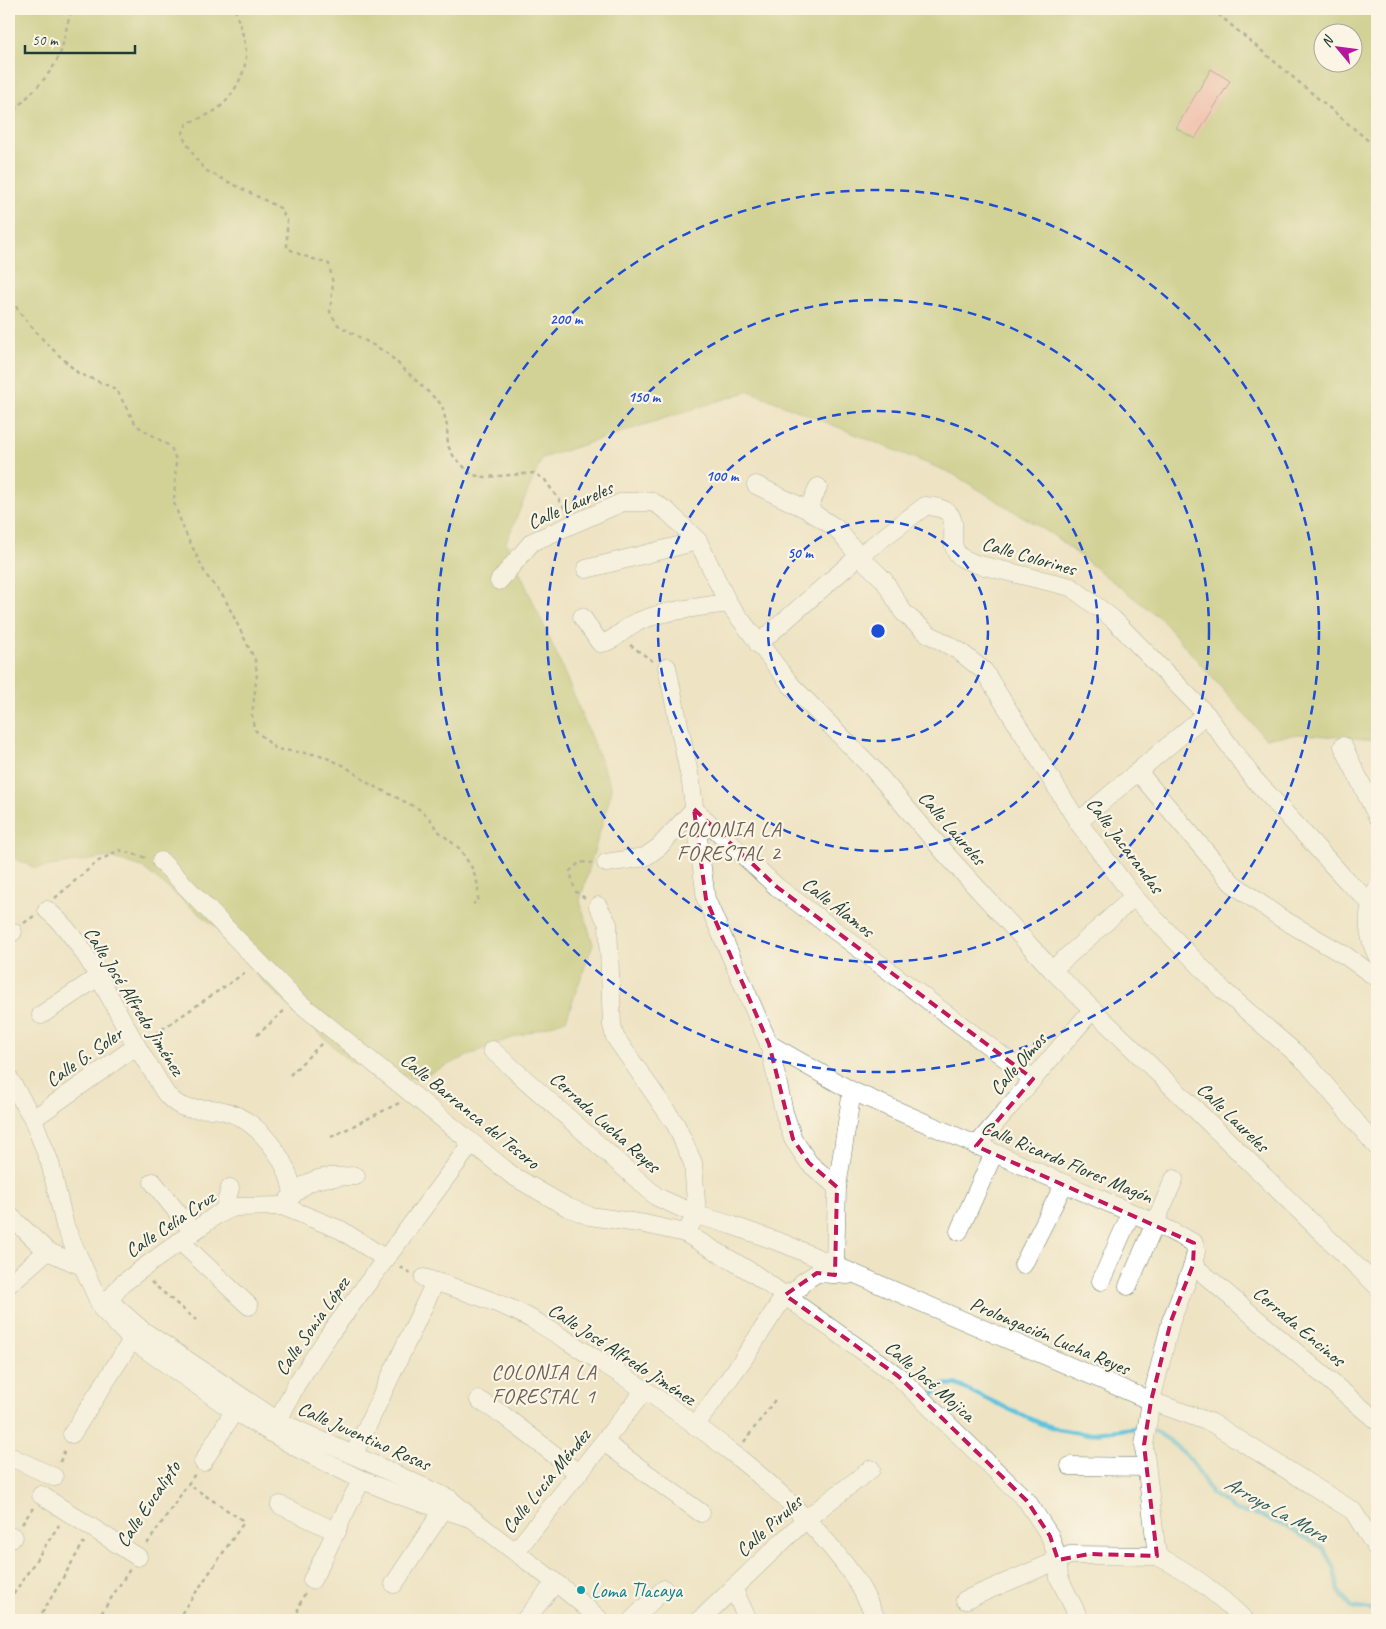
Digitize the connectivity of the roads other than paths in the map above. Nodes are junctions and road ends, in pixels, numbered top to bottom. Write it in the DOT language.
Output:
graph roads {
  1 [pos="756,485"];
  2 [pos="818,487"];
  3 [pos="808,510"];
  4 [pos="698,541"];
  5 [pos="859,556"];
  6 [pos="586,569"];
  7 [pos="499,581"];
  8 [pos="728,602"];
  9 [pos="582,618"];
  10 [pos="758,644"];
  11 [pos="661,665"];
  12 [pos="1206,714"];
  13 [pos="1343,746"];
  14 [pos="1139,773"];
  15 [pos="694,809"];
  16 [pos="1377,816"];
  17 [pos="1078,822"];
  18 [pos="161,861"];
  19 [pos="606,863"];
  20 [pos="1374,896"];
  21 [pos="1134,897"];
  22 [pos="598,906"];
  23 [pos="47,910"];
  24 [pos="1377,956"];
  25 [pos="1052,970"];
  26 [pos="98,977"];
  27 [pos="1377,978"];
  28 [pos="1092,1010"];
  29 [pos="41,1015"];
  30 [pos="769,1044"];
  31 [pos="135,1047"];
  32 [pos="492,1050"];
  33 [pos="9,1078"];
  34 [pos="1033,1079"];
  35 [pos="852,1091"];
  36 [pos="33,1119"];
  37 [pos="471,1144"];
  38 [pos="976,1146"];
  39 [pos="1377,1147"];
  40 [pos="994,1153"];
  41 [pos="356,1176"];
  42 [pos="1174,1180"];
  43 [pos="153,1182"];
  44 [pos="1064,1184"];
  45 [pos="837,1187"];
  46 [pos="230,1188"];
  47 [pos="288,1200"];
  48 [pos="224,1210"];
  49 [pos="1131,1213"];
  50 [pos="697,1215"];
  51 [pos="9,1216"];
  52 [pos="1154,1223"];
  53 [pos="959,1231"];
  54 [pos="685,1233"];
  55 [pos="186,1236"];
  56 [pos="47,1252"];
  57 [pos="386,1259"];
  58 [pos="835,1265"];
  59 [pos="1023,1265"];
  60 [pos="1193,1265"];
  61 [pos="82,1266"];
  62 [pos="858,1276"];
  63 [pos="1101,1280"];
  64 [pos="9,1284"];
  65 [pos="1128,1286"];
  66 [pos="1377,1286"];
  67 [pos="785,1295"];
  68 [pos="103,1302"];
  69 [pos="249,1306"];
  70 [pos="132,1340"];
  71 [pos="645,1390"];
  72 [pos="479,1400"];
  73 [pos="1151,1401"];
  74 [pos="236,1403"];
  75 [pos="278,1421"];
  76 [pos="1377,1421"];
  77 [pos="695,1426"];
  78 [pos="72,1434"];
  79 [pos="604,1442"];
  80 [pos="354,1454"];
  81 [pos="9,1456"];
  82 [pos="203,1462"];
  83 [pos="1070,1466"];
  84 [pos="1146,1467"];
  85 [pos="870,1469"];
  86 [pos="578,1474"];
  87 [pos="54,1477"];
  88 [pos="362,1480"];
  89 [pos="42,1495"];
  90 [pos="280,1505"];
  91 [pos="446,1505"];
  92 [pos="701,1513"];
  93 [pos="806,1519"];
  94 [pos="337,1532"];
  95 [pos="1377,1549"];
  96 [pos="516,1551"];
  97 [pos="1157,1556"];
  98 [pos="138,1557"];
  99 [pos="1058,1560"];
  100 [pos="312,1580"];
  101 [pos="554,1583"];
  102 [pos="394,1584"];
  103 [pos="733,1588"];
  104 [pos="664,1589"];
  105 [pos="965,1600"];
  106 [pos="596,1619"];
  107 [pos="524,1620"];
  108 [pos="632,1620"];
  109 [pos="700,1620"];
  110 [pos="748,1620"];
  111 [pos="877,1620"];
  112 [pos="1080,1620"];
  113 [pos="1245,1620"];
  1 -- 3 [label="street, Calle Jacarandas"];
  2 -- 3 [label="street"];
  3 -- 5 [label="street, Calle Jacarandas"];
  4 -- 6 [label="street"];
  4 -- 7 [label="street, Calle Laureles"];
  4 -- 8 [label="street, Calle Laureles"];
  5 -- 10 [label="street, Calle Colorines"];
  5 -- 12 [label="street, Calle Colorines"];
  5 -- 17 [label="street, Calle Jacarandas"];
  8 -- 9 [label="street"];
  8 -- 10 [label="street, Calle Laureles"];
  10 -- 25 [label="street, Calle Laureles"];
  11 -- 15 [label="street"];
  12 -- 14 [label="street"];
  12 -- 20 [label="street, Calle Colorines"];
  13 -- 16 [label="street"];
  14 -- 17 [label="street"];
  14 -- 27 [label="street"];
  15 -- 19 [label="street"];
  15 -- 30 [label="street"];
  15 -- 34 [label="street, Calle Álamos"];
  17 -- 21 [label="street, Calle Jacarandas"];
  18 -- 37 [label="street, Calle Barranca del Tesoro"];
  20 -- 24 [label="street"];
  21 -- 25 [label="street"];
  21 -- 39 [label="street, Calle Jacarandas"];
  22 -- 50 [label="street"];
  23 -- 26 [label="street, Calle José Alfredo Jiménez"];
  25 -- 28 [label="street, Calle Laureles"];
  26 -- 29 [label="street"];
  26 -- 31 [label="street, Calle José Alfredo Jiménez"];
  28 -- 34 [label="street, Calle Olmos"];
  28 -- 66 [label="street, Calle Laureles"];
  30 -- 35 [label="street, Calle Ricardo Flores Magón"];
  30 -- 45 [label="street"];
  31 -- 36 [label="street, Calle G. Soler"];
  31 -- 47 [label="street, Calle José Alfredo Jiménez"];
  32 -- 50 [label="street, Cerrada Lucha Reyes"];
  33 -- 36 [label="street"];
  34 -- 38 [label="street, Calle Olmos"];
  35 -- 38 [label="street, Calle Ricardo Flores Magón"];
  35 -- 45 [label="street"];
  36 -- 61 [label="street"];
  37 -- 54 [label="street, Calle Barranca del Tesoro"];
  37 -- 57 [label="street, Calle Sonia López"];
  38 -- 40 [label="street, Calle Ricardo Flores Magón"];
  40 -- 44 [label="street, Calle Ricardo Flores Magón"];
  40 -- 53 [label="street"];
  41 -- 47 [label="street"];
  42 -- 52 [label="street"];
  43 -- 55 [label="street"];
  44 -- 49 [label="street, Calle Ricardo Flores Magón"];
  44 -- 59 [label="street"];
  45 -- 58 [label="street"];
  46 -- 48 [label="street"];
  47 -- 48 [label="street, Calle Celia Cruz"];
  47 -- 57 [label="street"];
  48 -- 55 [label="street, Calle Celia Cruz"];
  49 -- 52 [label="street, Calle Ricardo Flores Magón"];
  49 -- 63 [label="street"];
  50 -- 54 [label="street"];
  50 -- 58 [label="street, Prolongación Lucha Reyes"];
  51 -- 56 [label="street"];
  52 -- 60 [label="street, Calle Ricardo Flores Magón"];
  52 -- 65 [label="street"];
  54 -- 67 [label="street, Calle José Mojica"];
  55 -- 68 [label="street, Calle Celia Cruz"];
  55 -- 69 [label="street"];
  56 -- 61 [label="street"];
  56 -- 64 [label="street"];
  57 -- 75 [label="street, Calle Sonia López"];
  58 -- 62 [label="street, Prolongación Lucha Reyes"];
  60 -- 73 [label="street, Calle Ricardo Flores Magón"];
  60 -- 76 [label="street, Cerrada Encinos"];
  61 -- 68 [label="street"];
  62 -- 67 [label="street"];
  62 -- 73 [label="street, Prolongación Lucha Reyes"];
  67 -- 77 [label="street"];
  67 -- 99 [label="street, Calle José Mojica"];
  68 -- 70 [label="street"];
  68 -- 74 [label="street"];
  70 -- 74 [label="street"];
  70 -- 78 [label="street"];
  71 -- 77 [label="street, Calle José Alfredo Jiménez"];
  71 -- 79 [label="street, Calle Lucía Méndez"];
  71 -- 80 [label="street, Calle José Alfredo Jiménez"];
  72 -- 86 [label="street"];
  73 -- 84 [label="street, Calle Ricardo Flores Magón"];
  73 -- 95 [label="street, Prolongación Lucha Reyes"];
  74 -- 75 [label="street, Calle Juventino Rosas"];
  74 -- 82 [label="street, Calle Eucalipto"];
  74 -- 88 [label="street, Calle Juventino Rosas"];
  75 -- 80 [label="street, Calle Juventino Rosas"];
  77 -- 93 [label="street, Calle José Alfredo Jiménez"];
  79 -- 86 [label="street, Calle Lucía Méndez"];
  79 -- 92 [label="street"];
  80 -- 91 [label="street, Calle Juventino Rosas"];
  81 -- 87 [label="street"];
  83 -- 84 [label="street"];
  84 -- 97 [label="street, Calle Ricardo Flores Magón"];
  85 -- 93 [label="street, Calle Pirules"];
  86 -- 96 [label="street, Calle Lucía Méndez"];
  88 -- 91 [label="street, Calle Juventino Rosas"];
  88 -- 94 [label="street"];
  89 -- 98 [label="street"];
  90 -- 94 [label="street"];
  91 -- 96 [label="street, Calle Juventino Rosas"];
  91 -- 102 [label="street"];
  93 -- 103 [label="street, Calle Pirules"];
  93 -- 111 [label="street, Calle José Alfredo Jiménez"];
  94 -- 100 [label="street"];
  96 -- 101 [label="street, Calle Juventino Rosas"];
  97 -- 99 [label="street"];
  97 -- 113 [label="street"];
  99 -- 105 [label="street"];
  99 -- 112 [label="street, Calle José Mojica"];
  101 -- 106 [label="street, Calle Juventino Rosas"];
  101 -- 107 [label="street"];
  103 -- 109 [label="street, Calle Pirules"];
  103 -- 110 [label="street"];
  104 -- 108 [label="street"];
}
